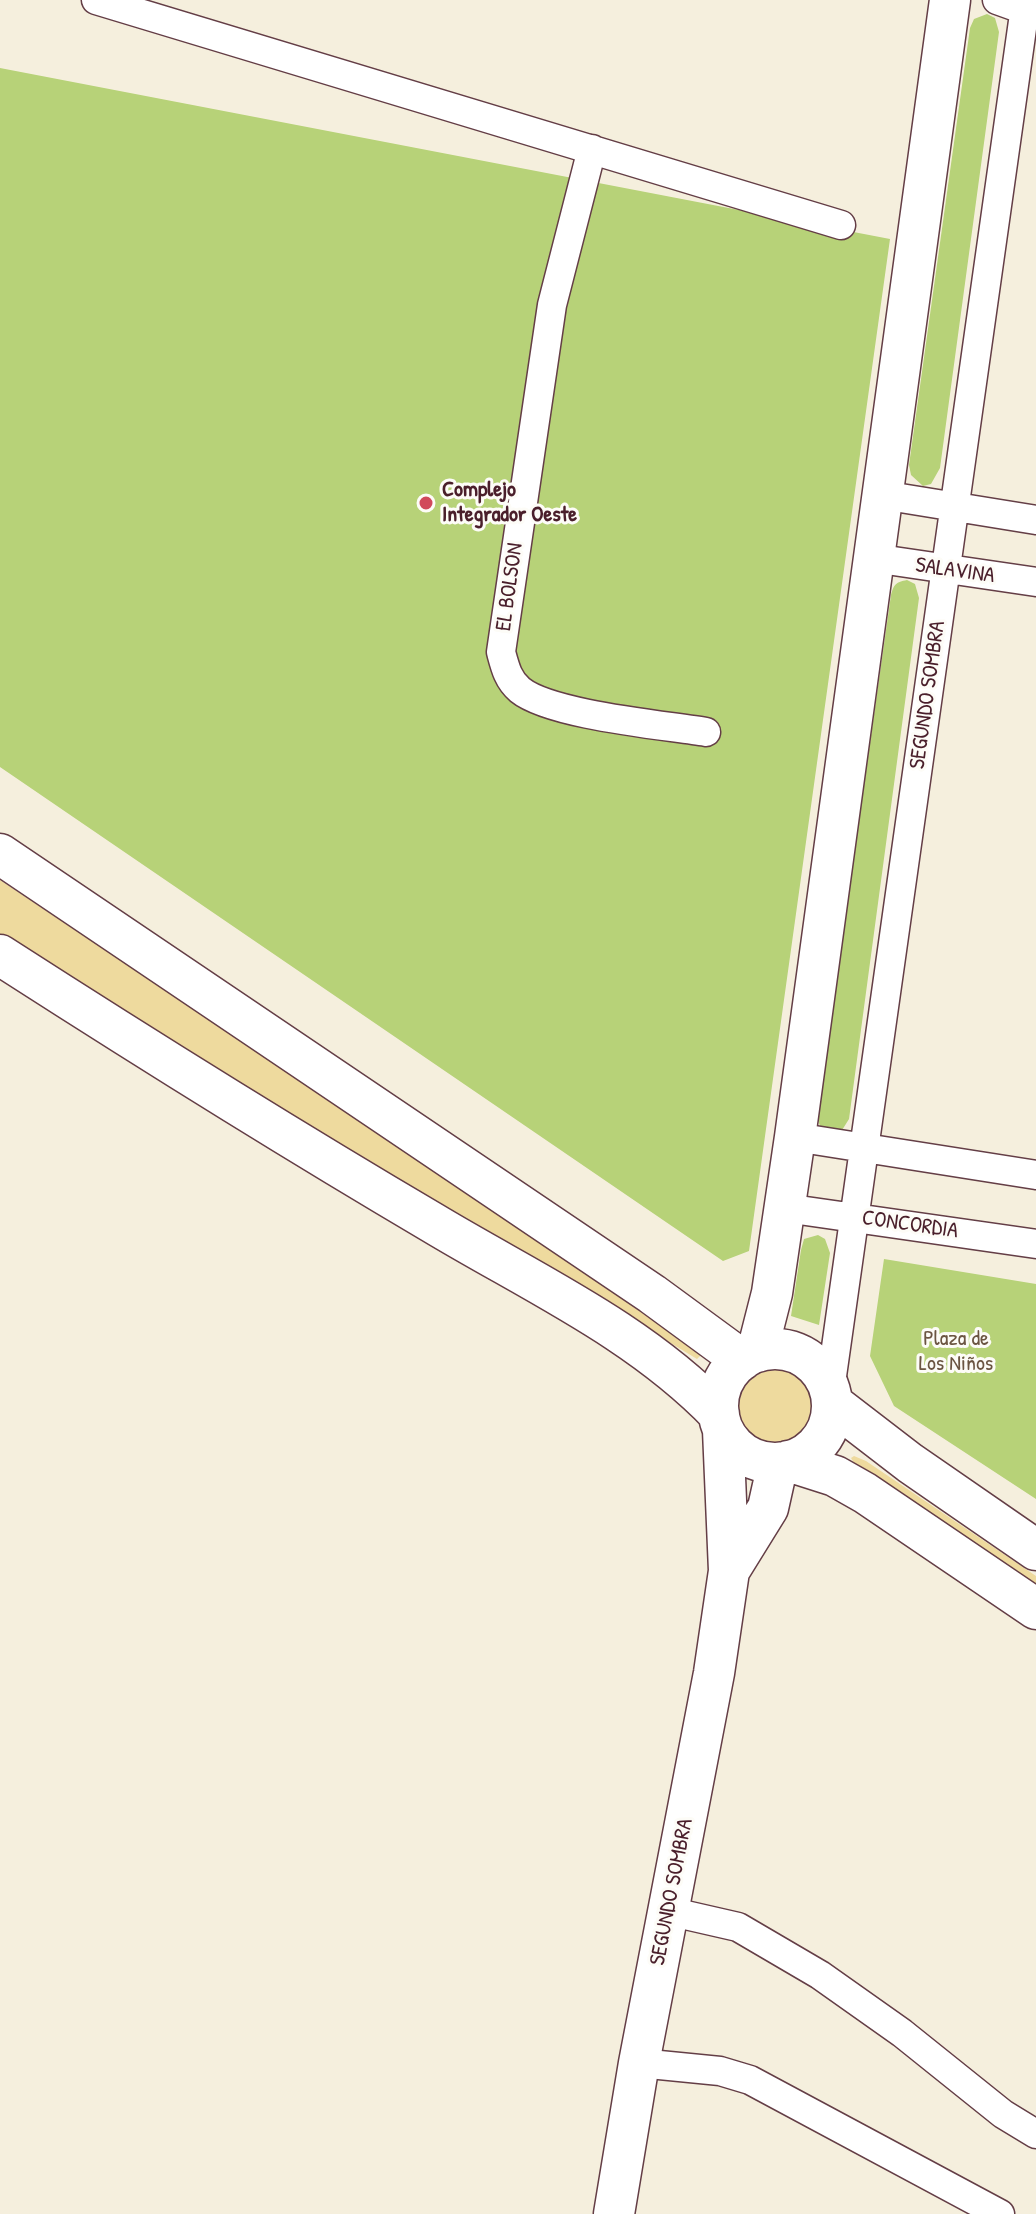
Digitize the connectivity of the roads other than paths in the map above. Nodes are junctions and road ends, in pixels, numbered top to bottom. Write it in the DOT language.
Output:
graph roads {
  1 [pos="96,0"];
  2 [pos="950,0"];
  3 [pos="997,0"];
  4 [pos="1029,8"];
  5 [pos="592,149"];
  6 [pos="841,225"];
  7 [pos="882,495"];
  8 [pos="954,508"];
  9 [pos="1036,520"];
  10 [pos="873,558"];
  11 [pos="945,570"];
  12 [pos="1036,582"];
  13 [pos="706,732"];
  14 [pos="0,854"];
  15 [pos="0,955"];
  16 [pos="795,1137"];
  17 [pos="864,1147"];
  18 [pos="1036,1175"];
  19 [pos="785,1208"];
  20 [pos="854,1217"];
  21 [pos="1036,1244"];
  22 [pos="750,1356"];
  23 [pos="831,1397"];
  24 [pos="721,1422"];
  25 [pos="783,1462"];
  26 [pos="1036,1550"];
  27 [pos="729,1571"];
  28 [pos="1036,1609"];
  29 [pos="668,1911"];
  30 [pos="639,2063"];
  31 [pos="1036,2134"];
  32 [pos="614,2214"];
  33 [pos="1000,2214"];
  1 -- 5 [label="street"];
  2 -- 7 [label="main road"];
  3 -- 4 [label="street"];
  4 -- 8 [label="street, SEGUNDO SOMBRA"];
  5 -- 6 [label="street"];
  5 -- 13 [label="street, EL BOLSON"];
  7 -- 8 [label="street"];
  7 -- 10 [label="main road"];
  8 -- 9 [label="street"];
  8 -- 11 [label="street, SEGUNDO SOMBRA"];
  10 -- 11 [label="street, SALAVINA"];
  10 -- 16 [label="main road"];
  11 -- 12 [label="street, SALAVINA"];
  11 -- 17 [label="street, SEGUNDO SOMBRA"];
  14 -- 22 [label="main road"];
  15 -- 24 [label="main road"];
  16 -- 17 [label="street"];
  16 -- 19 [label="main road"];
  17 -- 18 [label="street"];
  17 -- 20 [label="street, SEGUNDO SOMBRA"];
  19 -- 20 [label="street, CONCORDIA"];
  19 -- 22 [label="main road"];
  20 -- 21 [label="street, CONCORDIA"];
  20 -- 23 [label="street, SEGUNDO SOMBRA"];
  22 -- 23 [label="main road"];
  22 -- 24 [label="main road"];
  23 -- 25 [label="main road"];
  23 -- 26 [label="main road"];
  24 -- 25 [label="main road"];
  24 -- 27 [label="main road, SEGUNDO SOMBRA"];
  25 -- 27 [label="main road, SEGUNDO SOMBRA"];
  25 -- 28 [label="main road"];
  27 -- 29 [label="main road, SEGUNDO SOMBRA"];
  29 -- 30 [label="main road, SEGUNDO SOMBRA"];
  29 -- 31 [label="street"];
  30 -- 32 [label="main road, SEGUNDO SOMBRA"];
  30 -- 33 [label="street"];
}
